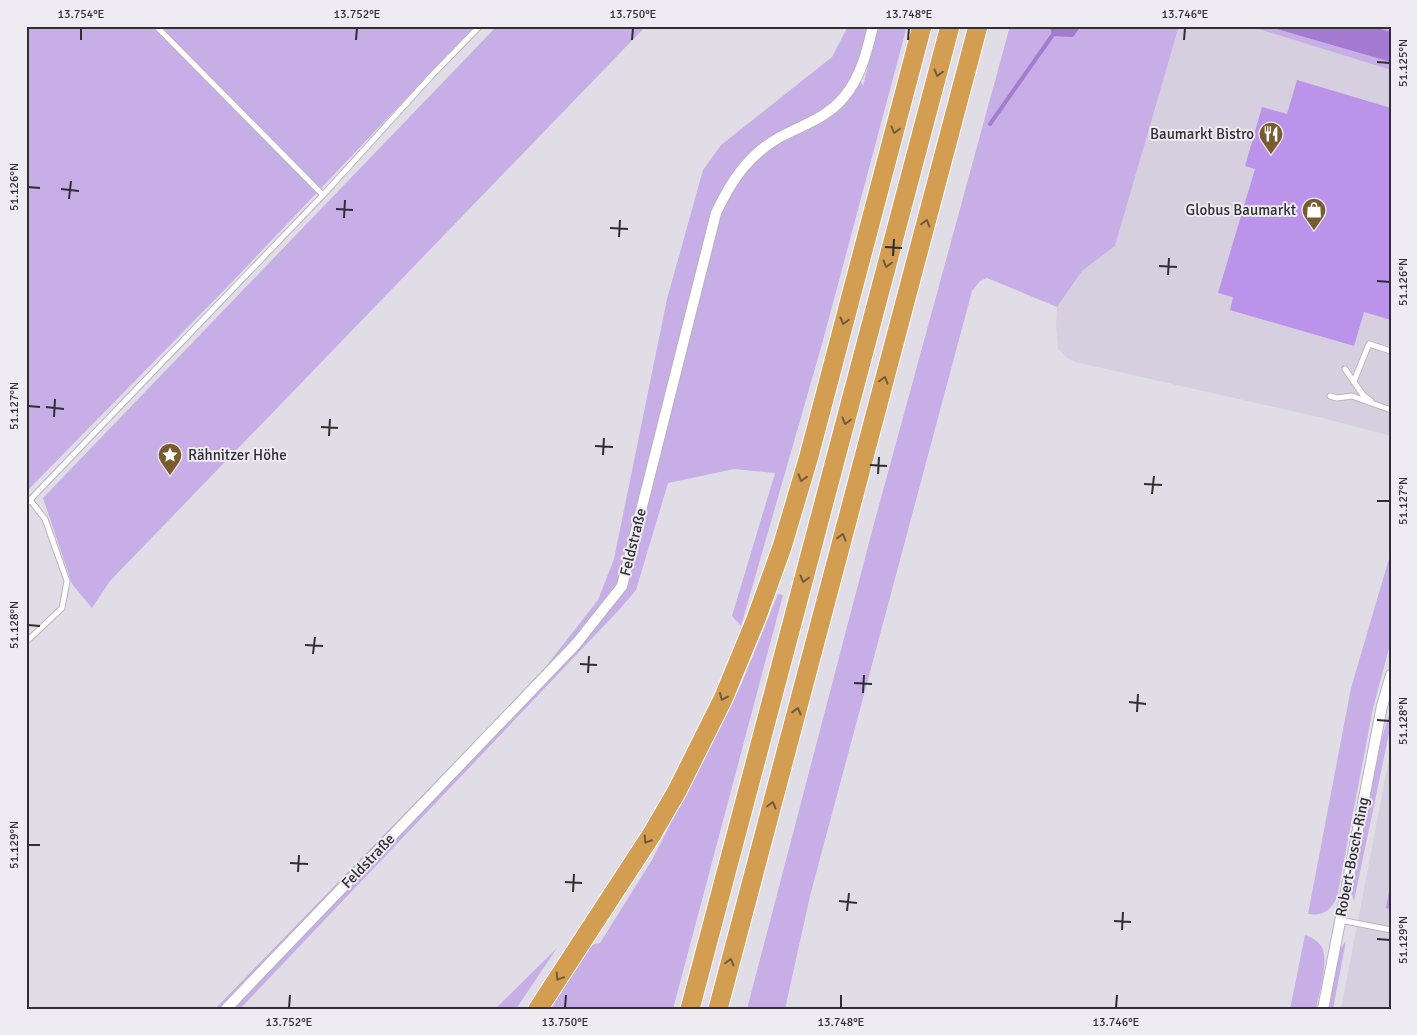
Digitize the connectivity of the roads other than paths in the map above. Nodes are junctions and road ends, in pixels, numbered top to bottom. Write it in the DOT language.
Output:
graph roads {
  1 [pos="156,26"];
  2 [pos="480,26"];
  3 [pos="873,26"];
  4 [pos="922,26"];
  5 [pos="950,26"];
  6 [pos="978,26"];
  7 [pos="323,195"];
  8 [pos="1391,351"];
  9 [pos="1345,369"];
  10 [pos="1354,381"];
  11 [pos="1330,396"];
  12 [pos="1377,405"];
  13 [pos="1391,410"];
  14 [pos="28,502"];
  15 [pos="26,642"];
  16 [pos="1391,675"];
  17 [pos="1389,689"];
  18 [pos="1340,920"];
  19 [pos="1391,930"];
  20 [pos="226,1009"];
  21 [pos="538,1009"];
  22 [pos="690,1009"];
  23 [pos="718,1009"];
  24 [pos="1323,1009"];
  1 -- 7 [label="lane"];
  2 -- 7 [label="lane"];
  3 -- 20 [label="street, Feldstraße"];
  4 -- 21 [label="highway, one-way"];
  5 -- 22 [label="highway, one-way"];
  23 -- 6 [label="highway, one-way"];
  7 -- 14 [label="lane"];
  8 -- 10 [label="lane"];
  9 -- 10 [label="lane"];
  10 -- 12 [label="lane"];
  11 -- 12 [label="lane"];
  12 -- 13 [label="lane"];
  14 -- 15 [label="lane"];
  16 -- 17 [label="street, Robert-Bosch-Ring"];
  17 -- 18 [label="street, Robert-Bosch-Ring"];
  18 -- 19 [label="lane"];
  18 -- 24 [label="street, Robert-Bosch-Ring"];
}
